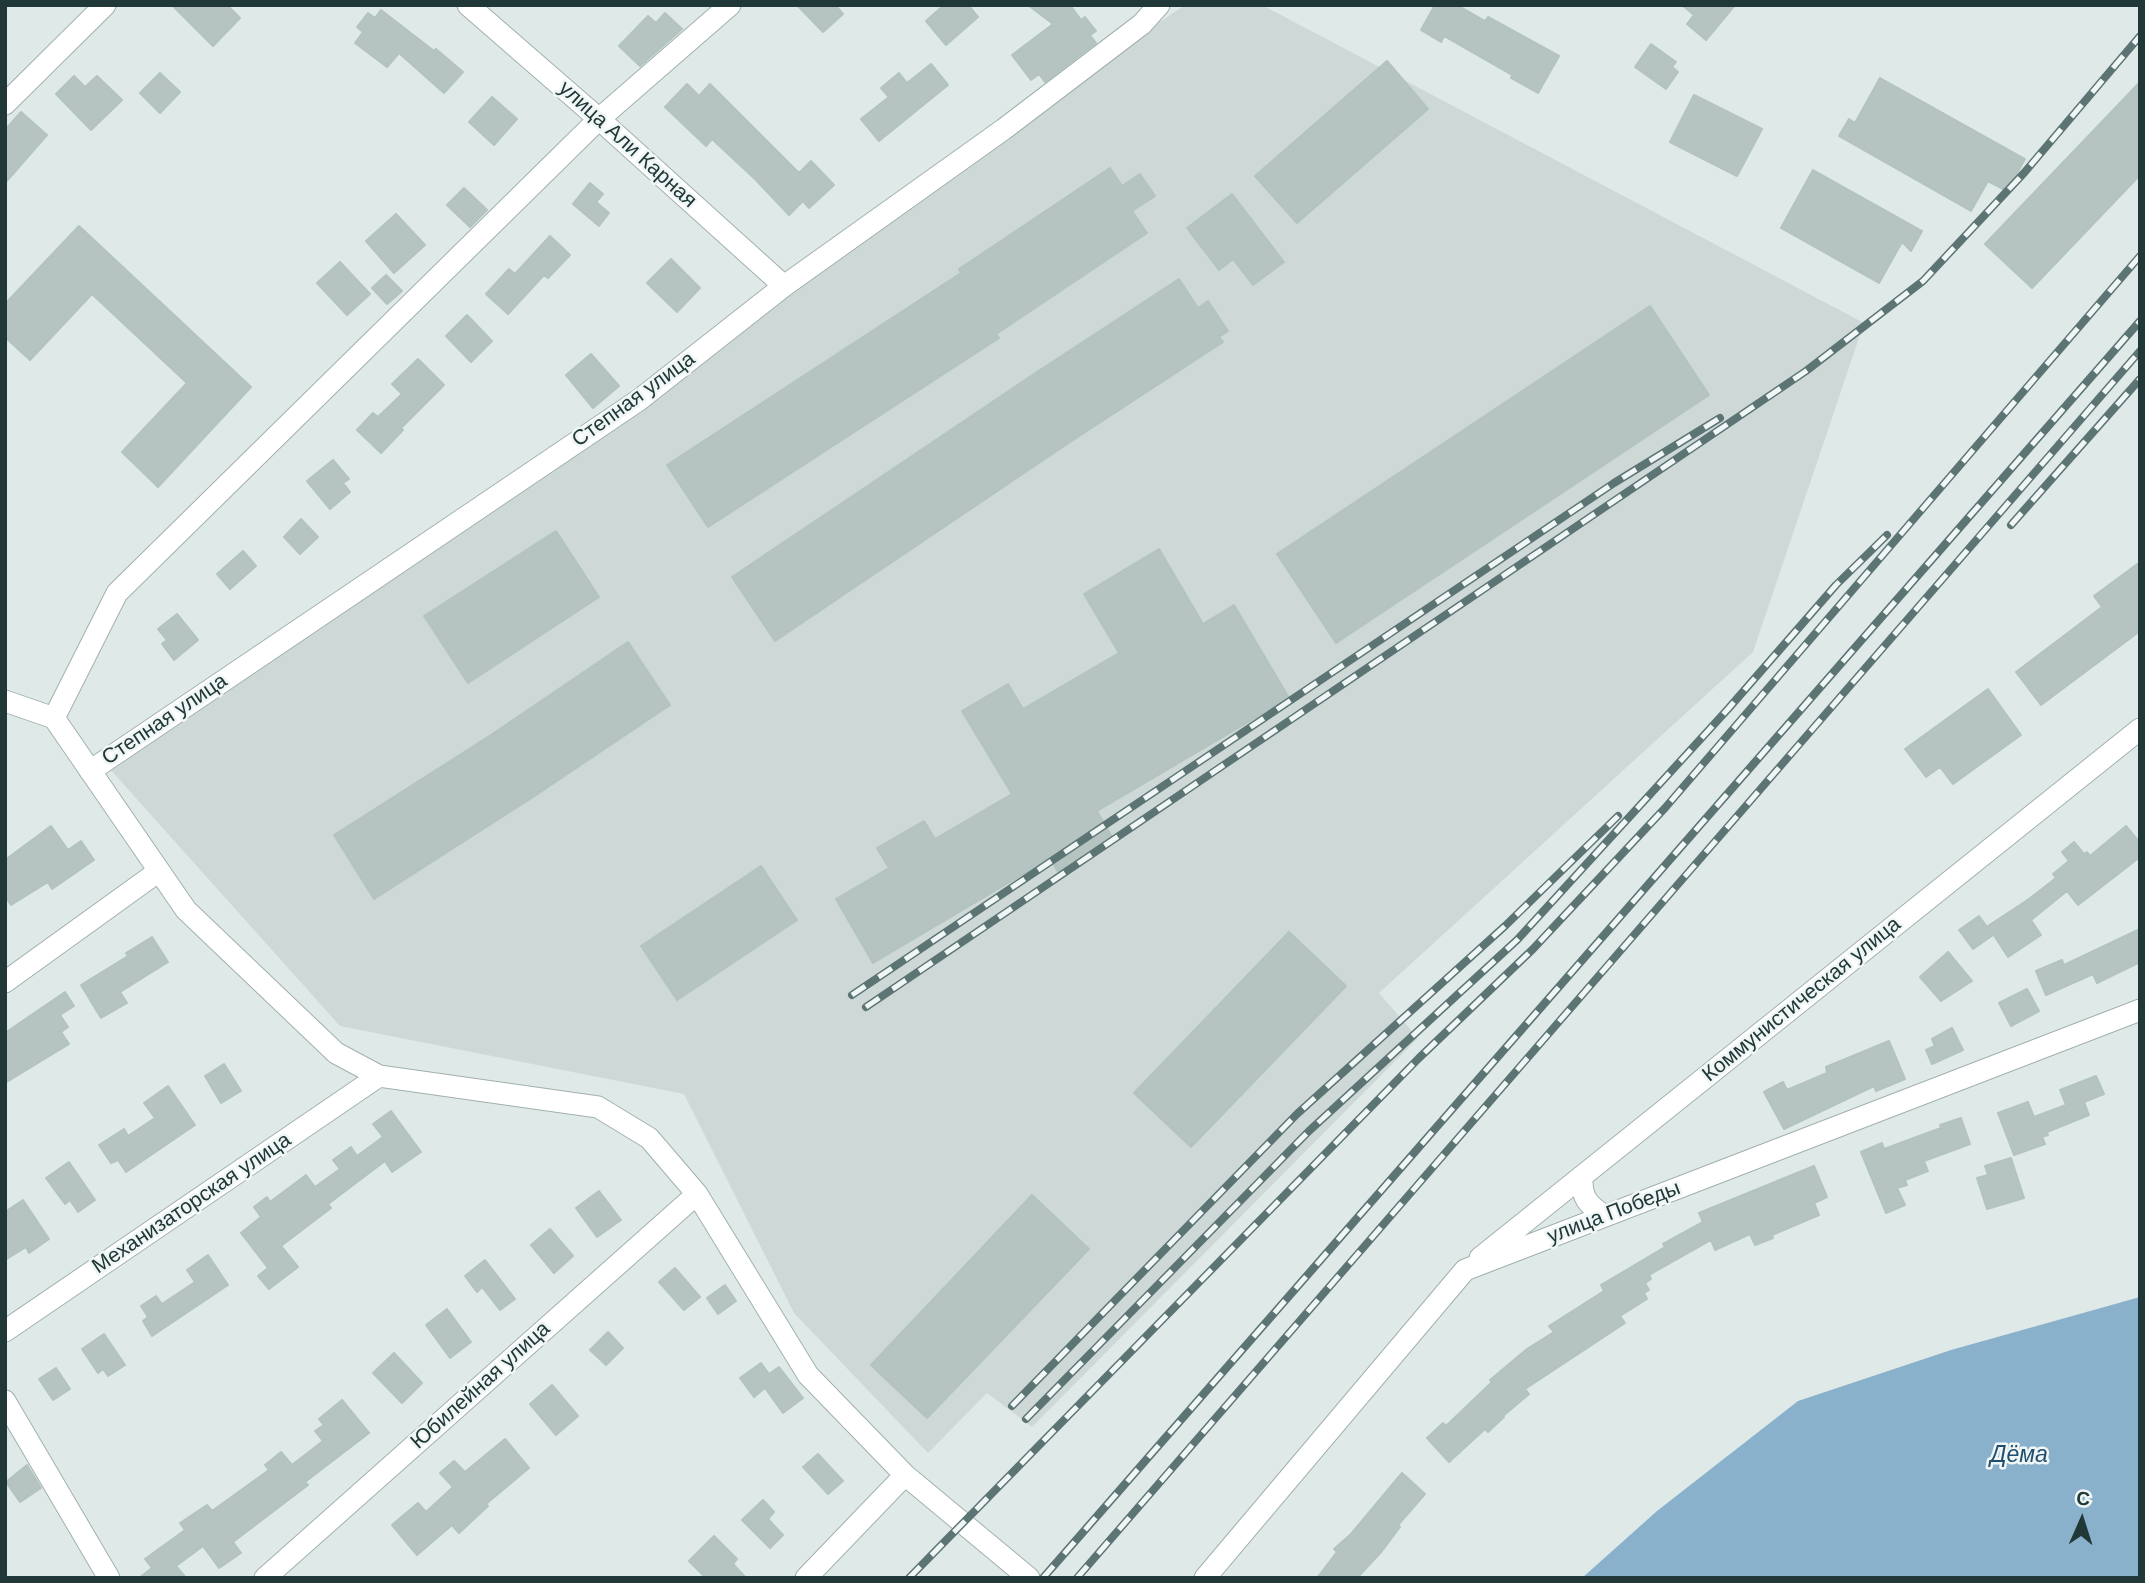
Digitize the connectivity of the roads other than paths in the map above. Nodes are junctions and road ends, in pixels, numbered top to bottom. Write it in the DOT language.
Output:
graph roads {
  1 [pos="105,5"];
  2 [pos="468,5"];
  3 [pos="730,5"];
  4 [pos="1159,5"];
  5 [pos="5,104"];
  6 [pos="600,119"];
  7 [pos="784,286"];
  8 [pos="5,701"];
  9 [pos="54,718"];
  10 [pos="2140,729"];
  11 [pos="90,771"];
  12 [pos="159,871"];
  13 [pos="5,982"];
  14 [pos="2140,1010"];
  15 [pos="379,1076"];
  16 [pos="1582,1176"];
  17 [pos="697,1194"];
  18 [pos="1605,1216"];
  19 [pos="1465,1270"];
  20 [pos="5,1331"];
  21 [pos="5,1401"];
  22 [pos="905,1475"];
  23 [pos="109,1578"];
  24 [pos="265,1578"];
  25 [pos="806,1578"];
  26 [pos="1029,1578"];
  27 [pos="1205,1578"];
  1 -- 5 [label="street"];
  2 -- 6 [label="street, улица Али Карная"];
  3 -- 6 [label="street"];
  4 -- 7 [label="street, Степная улица"];
  6 -- 7 [label="street, улица Али Карная"];
  6 -- 9 [label="street"];
  7 -- 11 [label="street, Степная улица"];
  8 -- 9 [label="street"];
  9 -- 11 [label="street"];
  10 -- 16 [label="street, Коммунистическая улица"];
  11 -- 12 [label="street"];
  12 -- 13 [label="street"];
  12 -- 15 [label="street"];
  14 -- 18 [label="street, улица Победы"];
  15 -- 17 [label="street"];
  15 -- 20 [label="street, Механизаторская улица"];
  16 -- 18 [label="street"];
  16 -- 19 [label="street, Коммунистическая улица"];
  17 -- 22 [label="street"];
  17 -- 24 [label="street, Юбилейная улица"];
  18 -- 19 [label="street, улица Победы"];
  19 -- 27 [label="street, улица Победы"];
  21 -- 23 [label="street"];
  22 -- 25 [label="street"];
  22 -- 26 [label="street"];
}
